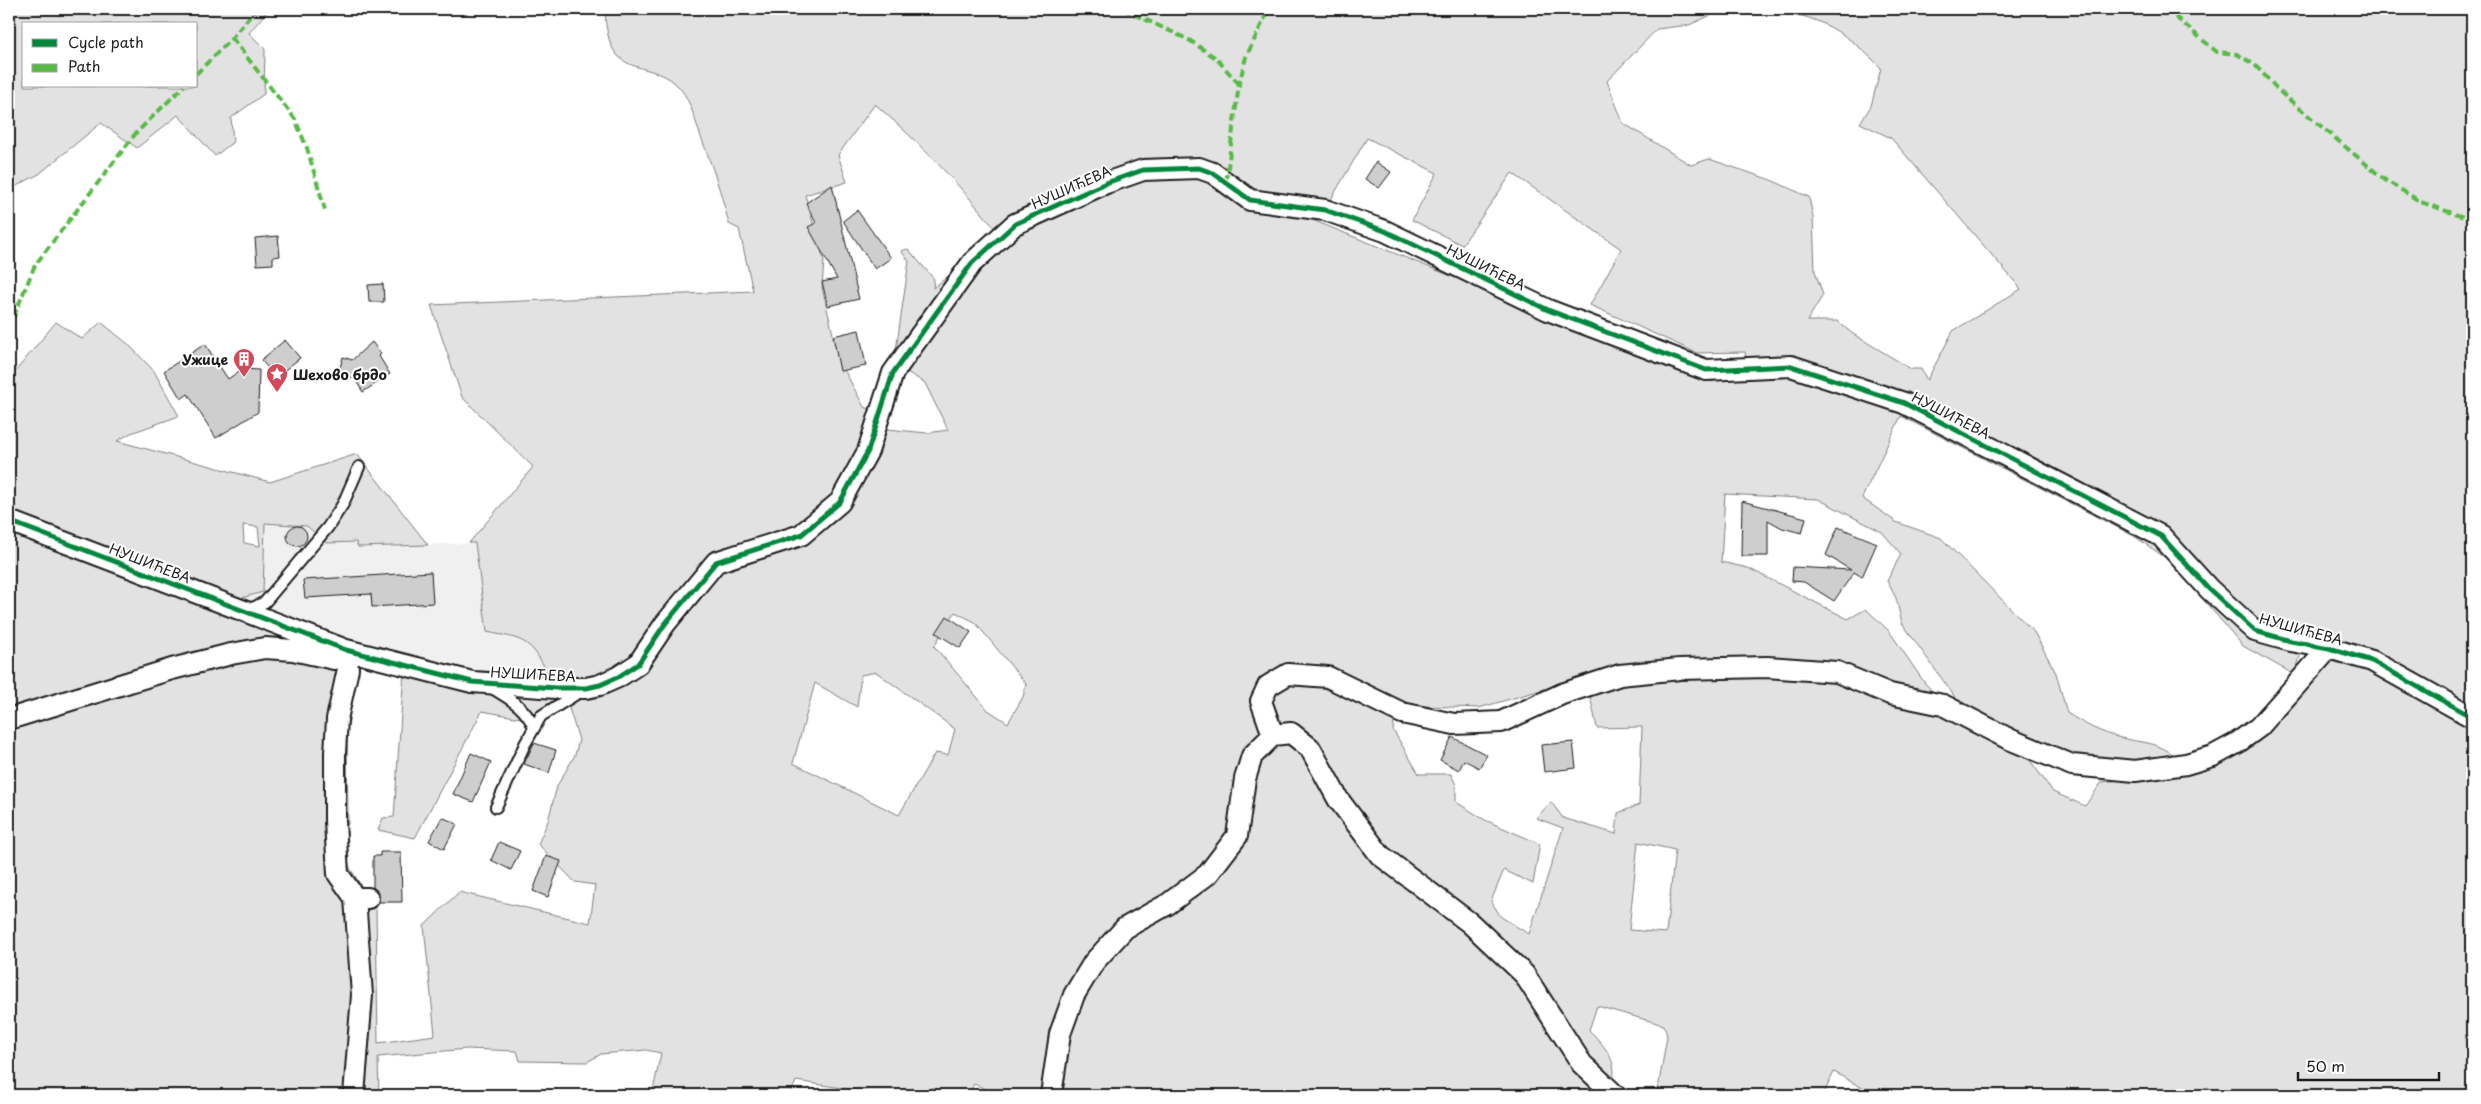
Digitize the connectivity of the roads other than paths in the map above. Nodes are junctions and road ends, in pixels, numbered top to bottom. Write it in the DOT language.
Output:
graph roads {
  1 [pos="358,467"];
  2 [pos="9,521"];
  3 [pos="245,611"];
  4 [pos="2329,648"];
  5 [pos="346,650"];
  6 [pos="482,683"];
  7 [pos="586,688"];
  8 [pos="2472,717"];
  9 [pos="9,719"];
  10 [pos="534,728"];
  11 [pos="1273,735"];
  12 [pos="496,807"];
  13 [pos="354,1095"];
  14 [pos="1051,1095"];
  15 [pos="1615,1095"];
  1 -- 3 [label="lane"];
  2 -- 3 [label="street, НУШИЋЕВА"];
  3 -- 5 [label="street, НУШИЋЕВА"];
  4 -- 7 [label="street, НУШИЋЕВА"];
  4 -- 8 [label="street, НУШИЋЕВА"];
  4 -- 11 [label="street"];
  5 -- 6 [label="street, НУШИЋЕВА"];
  5 -- 9 [label="street"];
  5 -- 13 [label="street"];
  6 -- 7 [label="street, НУШИЋЕВА"];
  6 -- 10 [label="lane, НУШИЋЕВА"];
  7 -- 10 [label="lane, НУШИЋЕВА"];
  10 -- 12 [label="lane, НУШИЋЕВА"];
  11 -- 14 [label="street"];
  11 -- 15 [label="street"];
}
